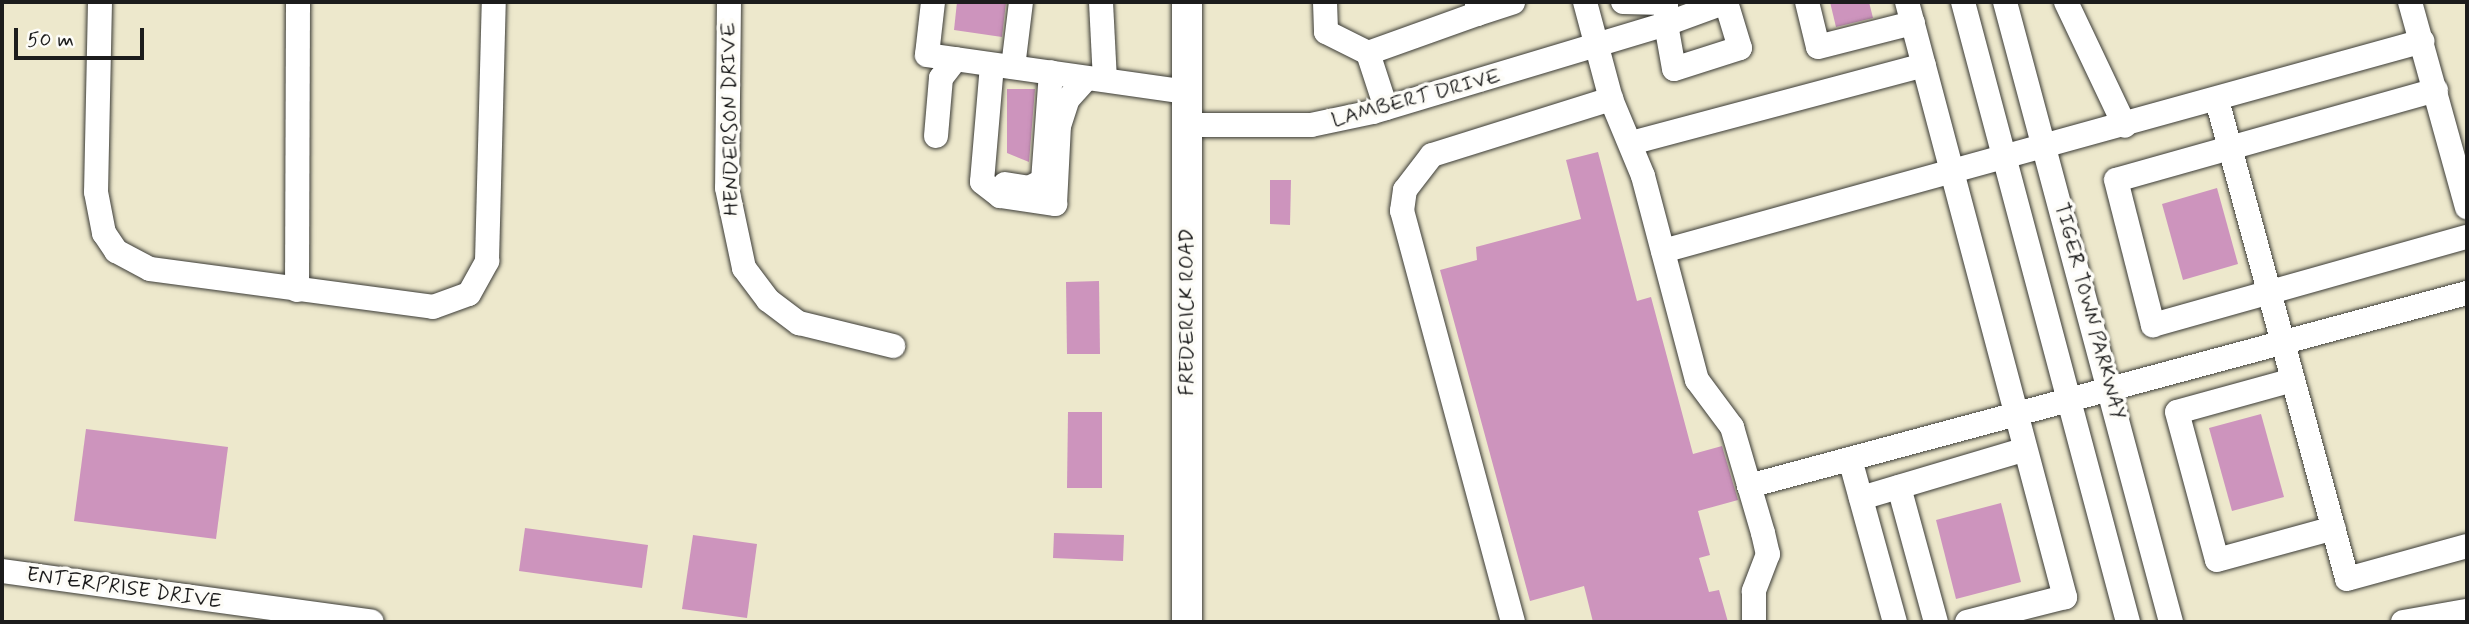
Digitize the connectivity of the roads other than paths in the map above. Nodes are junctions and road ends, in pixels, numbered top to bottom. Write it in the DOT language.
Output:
graph roads {
  1 [pos="100,2"];
  2 [pos="298,2"];
  3 [pos="494,2"];
  4 [pos="729,2"];
  5 [pos="933,2"];
  6 [pos="943,2"];
  7 [pos="1021,2"];
  8 [pos="1101,2"];
  9 [pos="1186,2"];
  10 [pos="1325,2"];
  11 [pos="1513,2"];
  12 [pos="1585,2"];
  13 [pos="1623,2"];
  14 [pos="1807,2"];
  15 [pos="1963,2"];
  16 [pos="2006,2"];
  17 [pos="2066,2"];
  18 [pos="2410,2"];
  19 [pos="1477,8"];
  20 [pos="1666,10"];
  21 [pos="1910,12"];
  22 [pos="2423,41"];
  23 [pos="1595,47"];
  24 [pos="1368,53"];
  25 [pos="939,57"];
  26 [pos="1924,65"];
  27 [pos="1003,66"];
  28 [pos="1051,72"];
  29 [pos="1096,79"];
  30 [pos="2436,90"];
  31 [pos="1187,92"];
  32 [pos="1611,99"];
  33 [pos="2217,100"];
  34 [pos="1386,108"];
  35 [pos="1187,125"];
  36 [pos="2125,127"];
  37 [pos="936,136"];
  38 [pos="1631,143"];
  39 [pos="2045,147"];
  40 [pos="2230,148"];
  41 [pos="984,160"];
  42 [pos="2004,160"];
  43 [pos="1952,174"];
  44 [pos="2467,207"];
  45 [pos="2467,237"];
  46 [pos="1663,251"];
  47 [pos="297,290"];
  48 [pos="2269,292"];
  49 [pos="2467,293"];
  50 [pos="2283,343"];
  51 [pos="893,346"];
  52 [pos="2293,380"];
  53 [pos="2112,390"];
  54 [pos="2071,400"];
  55 [pos="2014,415"];
  56 [pos="2023,450"];
  57 [pos="1850,459"];
  58 [pos="1749,486"];
  59 [pos="1899,486"];
  60 [pos="1861,498"];
  61 [pos="2334,528"];
  62 [pos="2467,546"];
  63 [pos="2,571"];
  64 [pos="2467,611"];
  65 [pos="372,622"];
  66 [pos="1186,622"];
  67 [pos="1513,622"];
  68 [pos="1754,622"];
  69 [pos="1895,622"];
  70 [pos="1936,622"];
  71 [pos="1967,622"];
  72 [pos="2128,622"];
  73 [pos="2171,622"];
  74 [pos="2403,622"];
  1 -- 47 [label="street"];
  2 -- 47 [label="street"];
  3 -- 47 [label="street"];
  4 -- 51 [label="street, HENDERSON DRIVE"];
  5 -- 25 [label="street"];
  6 -- 25 [label="street"];
  7 -- 27 [label="street"];
  8 -- 29 [label="street"];
  9 -- 31 [label="main road, FREDERICK ROAD"];
  10 -- 24 [label="street"];
  11 -- 19 [label="street"];
  12 -- 23 [label="street"];
  13 -- 20 [label="street"];
  14 -- 21 [label="street"];
  15 -- 42 [label="street, TIGER TOWN PARKWAY"];
  16 -- 39 [label="street, TIGER TOWN PARKWAY"];
  17 -- 36 [label="street"];
  18 -- 22 [label="street"];
  19 -- 24 [label="street"];
  20 -- 23 [label="street, LAMBERT DRIVE"];
  21 -- 26 [label="street"];
  22 -- 30 [label="street"];
  22 -- 33 [label="street"];
  23 -- 32 [label="street"];
  23 -- 34 [label="street, LAMBERT DRIVE"];
  24 -- 34 [label="street"];
  25 -- 27 [label="street"];
  25 -- 37 [label="street"];
  26 -- 38 [label="street"];
  26 -- 43 [label="street"];
  27 -- 28 [label="street"];
  27 -- 41 [label="street"];
  28 -- 29 [label="street"];
  28 -- 41 [label="street"];
  29 -- 31 [label="street"];
  29 -- 41 [label="street"];
  30 -- 40 [label="street"];
  30 -- 44 [label="street"];
  31 -- 35 [label="main road, FREDERICK ROAD"];
  32 -- 38 [label="street"];
  32 -- 67 [label="street"];
  33 -- 36 [label="street"];
  33 -- 40 [label="street"];
  34 -- 35 [label="street, LAMBERT DRIVE"];
  35 -- 66 [label="main road, FREDERICK ROAD"];
  36 -- 39 [label="street"];
  38 -- 46 [label="street"];
  39 -- 42 [label="street"];
  39 -- 53 [label="street, TIGER TOWN PARKWAY"];
  40 -- 48 [label="street"];
  40 -- 48 [label="street"];
  42 -- 43 [label="street"];
  42 -- 54 [label="street, TIGER TOWN PARKWAY"];
  43 -- 46 [label="street"];
  43 -- 55 [label="street"];
  45 -- 48 [label="street"];
  46 -- 58 [label="street"];
  48 -- 50 [label="street"];
  49 -- 50 [label="street"];
  50 -- 52 [label="street"];
  50 -- 53 [label="street"];
  52 -- 61 [label="street"];
  52 -- 61 [label="street"];
  53 -- 54 [label="street"];
  53 -- 73 [label="street, TIGER TOWN PARKWAY"];
  54 -- 55 [label="street"];
  54 -- 72 [label="street, TIGER TOWN PARKWAY"];
  55 -- 56 [label="street"];
  55 -- 57 [label="street"];
  56 -- 59 [label="street"];
  56 -- 71 [label="street"];
  57 -- 58 [label="street"];
  57 -- 60 [label="street"];
  58 -- 68 [label="street"];
  59 -- 60 [label="street"];
  59 -- 70 [label="street"];
  60 -- 69 [label="street"];
  61 -- 62 [label="street"];
  63 -- 65 [label="street, ENTERPRISE DRIVE"];
  64 -- 74 [label="street"];
}
